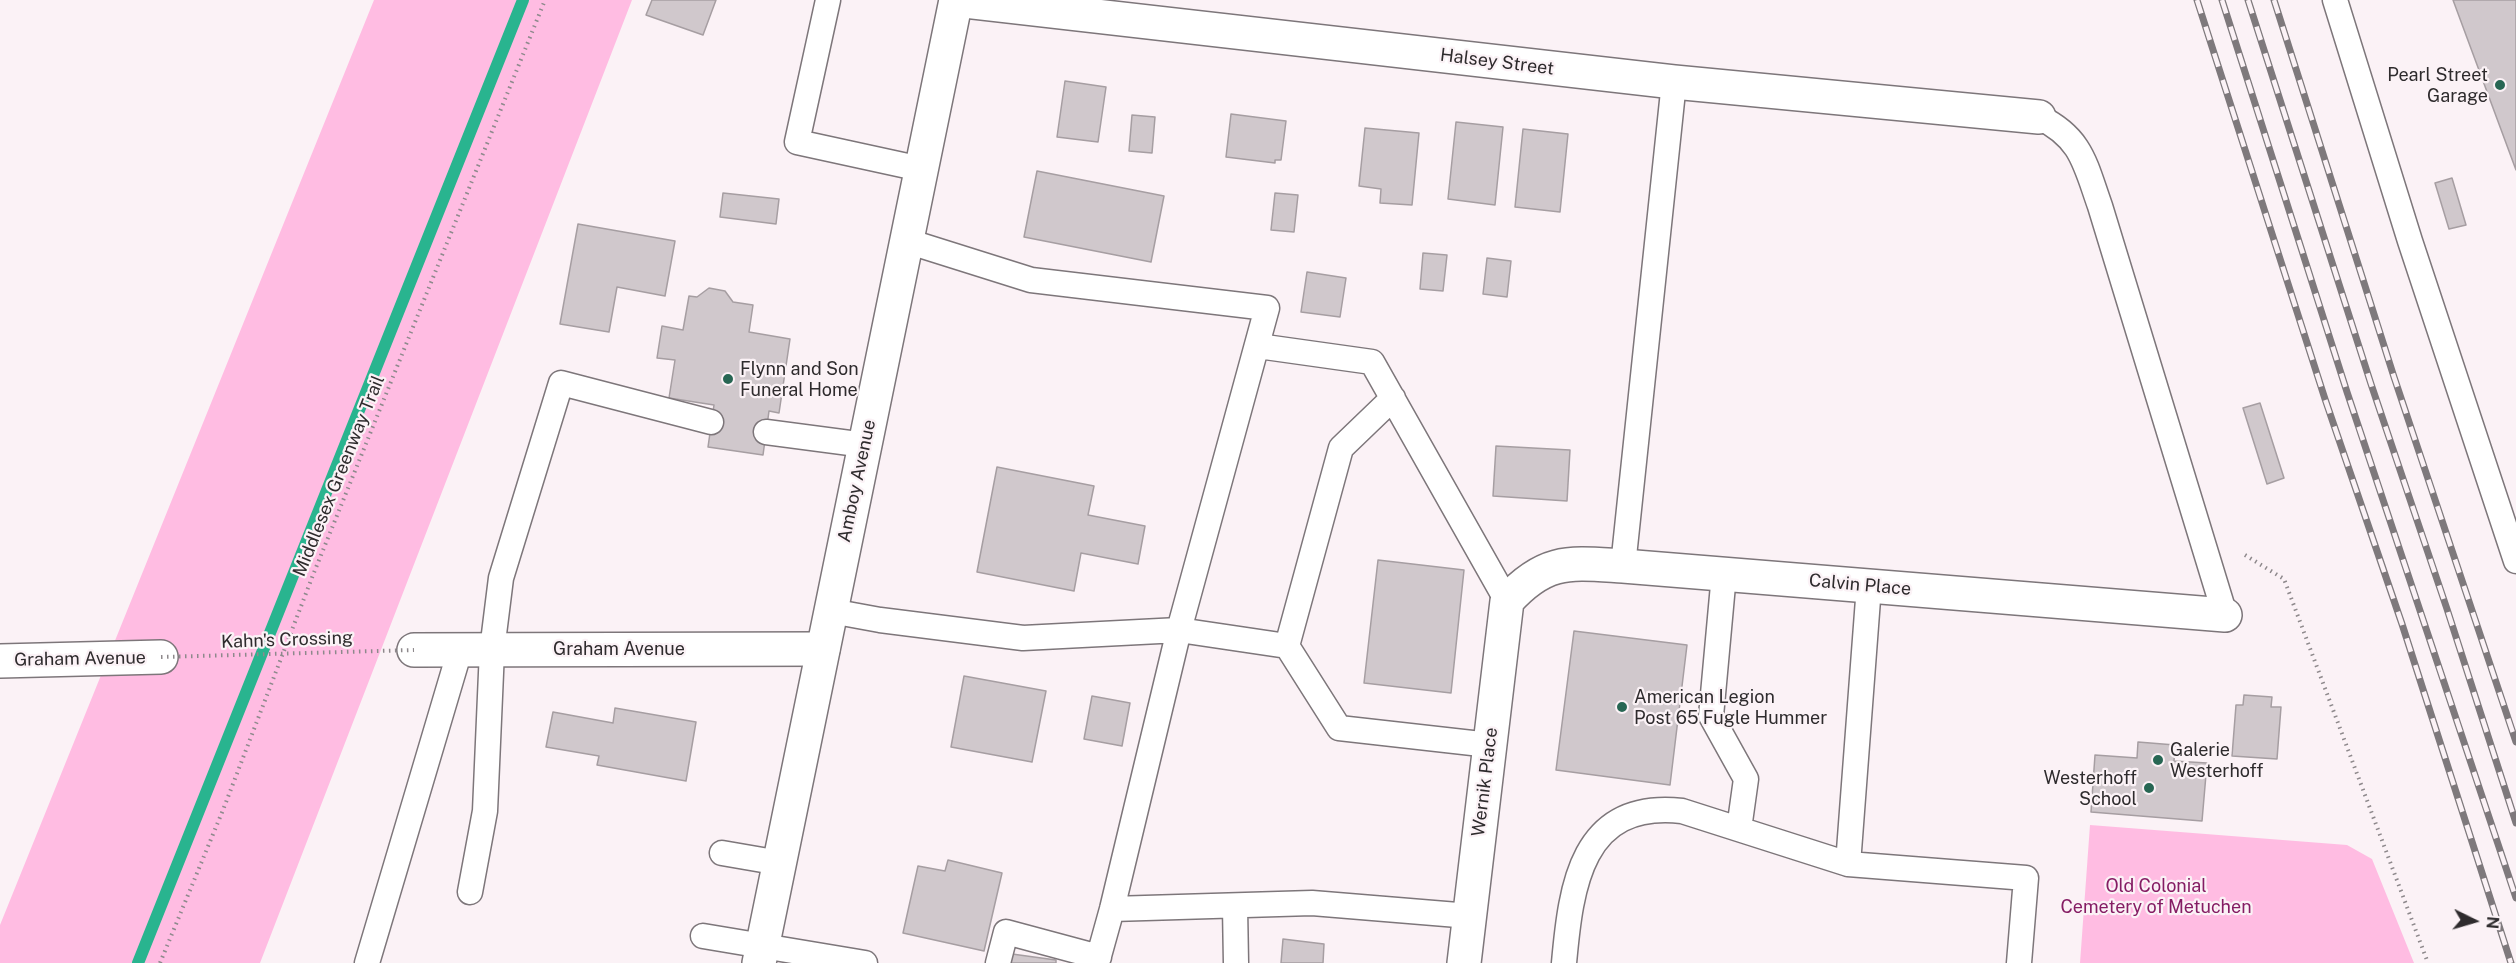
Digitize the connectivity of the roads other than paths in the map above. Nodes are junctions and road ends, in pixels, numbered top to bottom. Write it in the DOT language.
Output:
graph roads {
  1 [pos="828,0"];
  2 [pos="956,0"];
  3 [pos="2335,0"];
  4 [pos="1674,82"];
  5 [pos="2039,117"];
  6 [pos="921,169"];
  7 [pos="907,242"];
  8 [pos="1258,346"];
  9 [pos="1393,398"];
  10 [pos="711,422"];
  11 [pos="766,432"];
  12 [pos="865,445"];
  13 [pos="2516,561"];
  14 [pos="1623,566"];
  15 [pos="1724,574"];
  16 [pos="1869,586"];
  17 [pos="1507,601"];
  18 [pos="831,611"];
  19 [pos="2225,615"];
  20 [pos="1179,630"];
  21 [pos="1287,646"];
  22 [pos="823,649"];
  23 [pos="414,650"];
  24 [pos="476,650"];
  25 [pos="161,657"];
  26 [pos="0,661"];
  27 [pos="1490,745"];
  28 [pos="1739,829"];
  29 [pos="722,853"];
  30 [pos="780,863"];
  31 [pos="1848,864"];
  32 [pos="470,892"];
  33 [pos="1235,906"];
  34 [pos="1112,909"];
  35 [pos="1470,916"];
  36 [pos="702,936"];
  37 [pos="761,955"];
  38 [pos="1098,960"];
  39 [pos="367,963"];
  40 [pos="865,963"];
  41 [pos="998,963"];
  42 [pos="1236,963"];
  43 [pos="1464,963"];
  44 [pos="1564,963"];
  45 [pos="2019,963"];
  1 -- 6 [label="lane"];
  2 -- 4 [label="street, Halsey Street"];
  2 -- 6 [label="street, Amboy Avenue"];
  3 -- 13 [label="lane"];
  4 -- 5 [label="street, Halsey Street"];
  4 -- 14 [label="lane"];
  5 -- 19 [label="lane"];
  6 -- 7 [label="street, Amboy Avenue"];
  7 -- 8 [label="lane"];
  7 -- 12 [label="street, Amboy Avenue"];
  8 -- 9 [label="lane"];
  8 -- 20 [label="lane"];
  9 -- 17 [label="lane"];
  9 -- 21 [label="lane"];
  10 -- 24 [label="lane"];
  11 -- 12 [label="lane"];
  12 -- 18 [label="street, Amboy Avenue"];
  14 -- 15 [label="street, Calvin Place"];
  14 -- 17 [label="street, Calvin Place"];
  15 -- 16 [label="street, Calvin Place"];
  15 -- 28 [label="lane"];
  16 -- 19 [label="street, Calvin Place"];
  16 -- 31 [label="lane"];
  17 -- 27 [label="street, Wernik Place"];
  18 -- 20 [label="lane"];
  18 -- 22 [label="street, Amboy Avenue"];
  20 -- 21 [label="lane"];
  20 -- 34 [label="lane"];
  21 -- 27 [label="lane"];
  22 -- 24 [label="street, Graham Avenue"];
  22 -- 30 [label="street, Amboy Avenue"];
  23 -- 24 [label="street, Graham Avenue"];
  24 -- 32 [label="lane"];
  24 -- 39 [label="lane"];
  25 -- 26 [label="street, Graham Avenue"];
  27 -- 35 [label="street, Wernik Place"];
  28 -- 31 [label="lane"];
  28 -- 44 [label="lane"];
  29 -- 30 [label="lane"];
  30 -- 37 [label="street, Amboy Avenue"];
  31 -- 45 [label="lane"];
  33 -- 34 [label="lane"];
  33 -- 35 [label="lane"];
  33 -- 42 [label="lane"];
  34 -- 38 [label="lane"];
  35 -- 43 [label="street, Wernik Place"];
  36 -- 37 [label="lane"];
  37 -- 40 [label="lane"];
  38 -- 41 [label="lane"];
}
